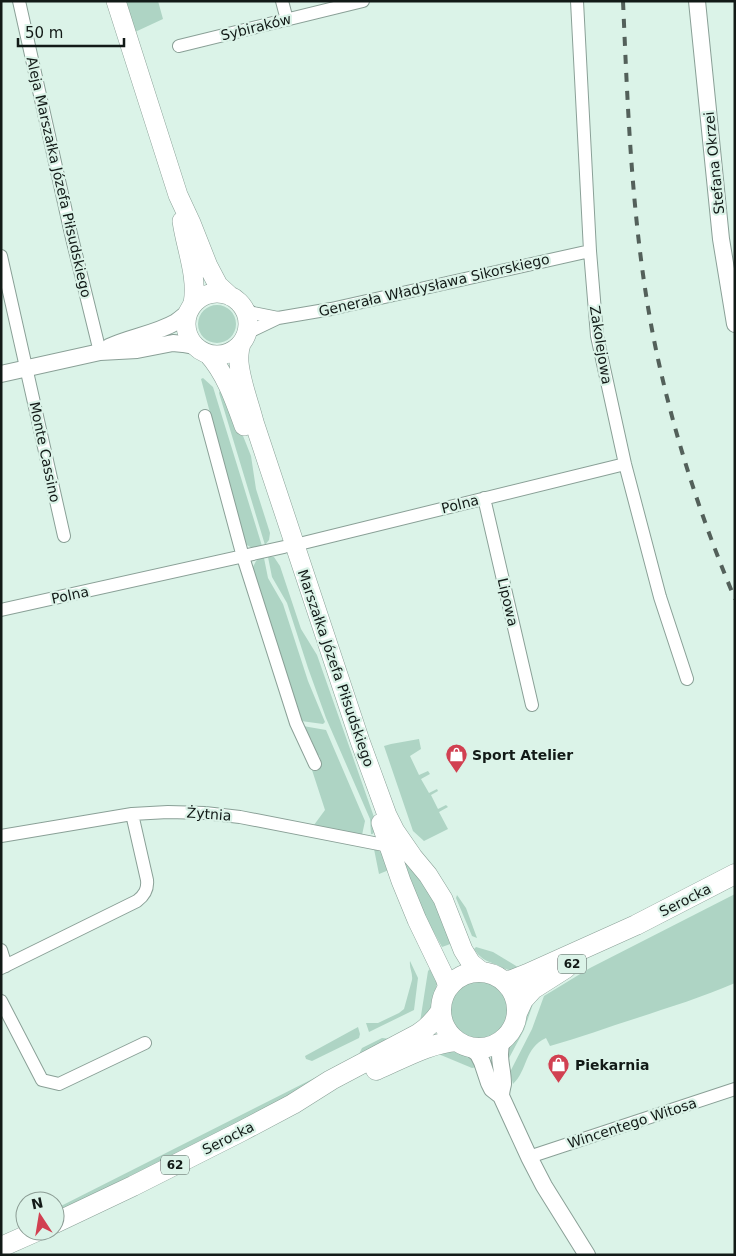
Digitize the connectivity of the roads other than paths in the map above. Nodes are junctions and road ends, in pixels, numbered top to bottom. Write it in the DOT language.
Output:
graph roads {
  1 [pos="19,1"];
  2 [pos="116,1"];
  3 [pos="282,1"];
  4 [pos="363,1"];
  5 [pos="577,1"];
  6 [pos="697,1"];
  7 [pos="287,20"];
  8 [pos="179,46"];
  9 [pos="178,195"];
  10 [pos="590,251"];
  11 [pos="1,256"];
  12 [pos="230,296"];
  13 [pos="190,308"];
  14 [pos="244,309"];
  15 [pos="278,318"];
  16 [pos="735,324"];
  17 [pos="244,339"];
  18 [pos="201,350"];
  19 [pos="100,352"];
  20 [pos="27,368"];
  21 [pos="1,374"];
  22 [pos="205,416"];
  23 [pos="625,464"];
  24 [pos="484,498"];
  25 [pos="64,536"];
  26 [pos="290,546"];
  27 [pos="243,557"];
  28 [pos="1,610"];
  29 [pos="687,679"];
  30 [pos="532,705"];
  31 [pos="315,764"];
  32 [pos="132,814"];
  33 [pos="1,836"];
  34 [pos="389,846"];
  35 [pos="413,857"];
  36 [pos="735,874"];
  37 [pos="636,925"];
  38 [pos="1,950"];
  39 [pos="3,967"];
  40 [pos="481,971"];
  41 [pos="505,981"];
  42 [pos="448,987"];
  43 [pos="1,1001"];
  44 [pos="441,1011"];
  45 [pos="517,1013"];
  46 [pos="502,1040"];
  47 [pos="145,1043"];
  48 [pos="464,1044"];
  49 [pos="735,1089"];
  50 [pos="501,1096"];
  51 [pos="293,1104"];
  52 [pos="529,1157"];
  53 [pos="65,1218"];
  54 [pos="15,1241"];
  55 [pos="1,1247"];
  56 [pos="587,1255"];
  1 -- 19 [label="street, Aleja Marszałka Józefa Piłsudskiego"];
  2 -- 9 [label="main road"];
  3 -- 7 [label="street"];
  4 -- 7 [label="street, Sybiraków"];
  5 -- 10 [label="street, Zakolejowa"];
  6 -- 16 [label="street, Stefana Okrzei"];
  7 -- 8 [label="street, Sybiraków"];
  9 -- 12 [label="main road"];
  9 -- 13 [label="main road"];
  10 -- 15 [label="street, Generała Władysława Sikorskiego"];
  10 -- 23 [label="street, Zakolejowa"];
  11 -- 20 [label="street, Monte Cassino"];
  12 -- 13 [label="main road"];
  12 -- 14 [label="main road"];
  13 -- 18 [label="main road"];
  13 -- 19 [label="street"];
  14 -- 15 [label="street, Generała Władysława Sikorskiego"];
  14 -- 17 [label="main road"];
  15 -- 17 [label="street, Generała Władysława Sikorskiego"];
  17 -- 18 [label="main road"];
  17 -- 26 [label="main road, Marszałka Józefa Piłsudskiego"];
  18 -- 19 [label="street"];
  18 -- 26 [label="main road, Marszałka Józefa Piłsudskiego"];
  19 -- 20 [label="street"];
  20 -- 21 [label="street"];
  20 -- 25 [label="street, Monte Cassino"];
  22 -- 27 [label="street"];
  23 -- 24 [label="street, Polna"];
  23 -- 29 [label="street, Zakolejowa"];
  24 -- 26 [label="street, Polna"];
  24 -- 30 [label="street, Lipowa"];
  26 -- 27 [label="street, Polna"];
  26 -- 34 [label="main road, Marszałka Józefa Piłsudskiego"];
  26 -- 35 [label="main road, Marszałka Józefa Piłsudskiego"];
  27 -- 28 [label="street, Polna"];
  27 -- 31 [label="street"];
  32 -- 33 [label="street, Żytnia"];
  32 -- 34 [label="street, Żytnia"];
  32 -- 39 [label="street"];
  34 -- 35 [label="street, Żytnia"];
  34 -- 42 [label="main road, Marszałka Józefa Piłsudskiego"];
  35 -- 40 [label="main road, Marszałka Józefa Piłsudskiego"];
  36 -- 37 [label="main road, Serocka / 62"];
  37 -- 41 [label="main road, Serocka / 62"];
  37 -- 45 [label="main road, Serocka / 62"];
  38 -- 39 [label="street"];
  40 -- 41 [label="main road"];
  40 -- 42 [label="main road"];
  41 -- 45 [label="main road"];
  42 -- 44 [label="main road, 62"];
  43 -- 47 [label="street"];
  44 -- 48 [label="main road"];
  44 -- 51 [label="main road, Serocka / 62"];
  45 -- 46 [label="main road, 62"];
  46 -- 48 [label="main road, 62"];
  46 -- 50 [label="street"];
  48 -- 50 [label="street"];
  48 -- 51 [label="main road, Serocka / 62"];
  49 -- 52 [label="street, Wincentego Witosa"];
  50 -- 52 [label="street"];
  51 -- 53 [label="main road, Serocka / 62"];
  52 -- 56 [label="street"];
  54 -- 55 [label="main road"];
}
